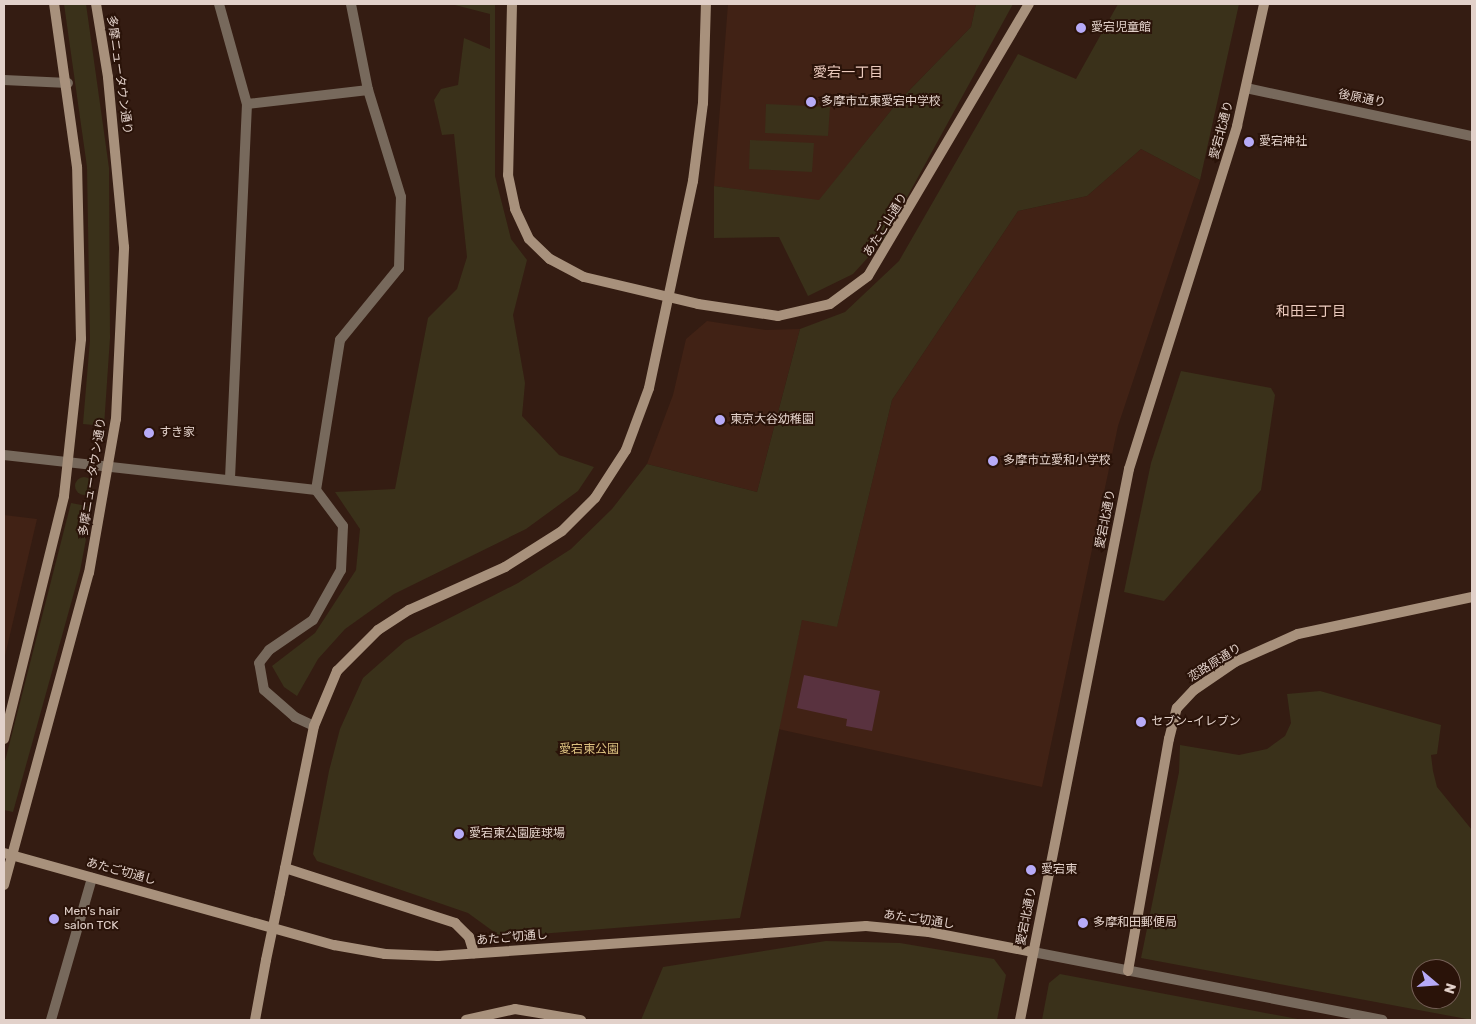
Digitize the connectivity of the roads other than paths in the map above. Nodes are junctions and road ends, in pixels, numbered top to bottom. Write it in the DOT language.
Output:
graph roads {
  1 [pos="54,4"];
  2 [pos="96,4"];
  3 [pos="219,4"];
  4 [pos="351,4"];
  5 [pos="512,4"];
  6 [pos="706,4"];
  7 [pos="1030,4"];
  8 [pos="1264,4"];
  9 [pos="4,80"];
  10 [pos="68,83"];
  11 [pos="1246,88"];
  12 [pos="368,90"];
  13 [pos="247,104"];
  14 [pos="1472,136"];
  15 [pos="670,298"];
  16 [pos="4,455"];
  17 [pos="70,462"];
  18 [pos="110,466"];
  19 [pos="230,480"];
  20 [pos="316,490"];
  21 [pos="1472,597"];
  22 [pos="314,726"];
  23 [pos="4,739"];
  24 [pos="8,854"];
  25 [pos="285,868"];
  26 [pos="92,878"];
  27 [pos="4,885"];
  28 [pos="1033,952"];
  29 [pos="474,953"];
  30 [pos="1128,971"];
  31 [pos="51,1020"];
  32 [pos="255,1020"];
  33 [pos="466,1020"];
  34 [pos="581,1020"];
  35 [pos="1020,1020"];
  36 [pos="1382,1020"];
  1 -- 10 [label="street, 多摩ニュータウン通り"];
  2 -- 18 [label="street, 多摩ニュータウン通り"];
  3 -- 13 [label="street"];
  4 -- 12 [label="street"];
  5 -- 15 [label="street, あたご山通り"];
  6 -- 15 [label="street"];
  7 -- 15 [label="street, あたご山通り"];
  8 -- 11 [label="street, 愛宕北通り"];
  9 -- 10 [label="street"];
  10 -- 17 [label="street, 多摩ニュータウン通り"];
  11 -- 14 [label="street, 後原通り"];
  11 -- 28 [label="street, 愛宕北通り"];
  12 -- 13 [label="street"];
  12 -- 20 [label="street"];
  13 -- 19 [label="street"];
  15 -- 22 [label="street"];
  16 -- 17 [label="street"];
  17 -- 18 [label="street"];
  17 -- 23 [label="street, 多摩ニュータウン通り"];
  18 -- 19 [label="street"];
  18 -- 24 [label="street, 多摩ニュータウン通り"];
  19 -- 20 [label="street"];
  20 -- 22 [label="street"];
  21 -- 30 [label="street, 恋路原通り"];
  22 -- 25 [label="street"];
  24 -- 26 [label="street, あたご切通し"];
  24 -- 27 [label="street, 多摩ニュータウン通り"];
  25 -- 29 [label="street"];
  25 -- 32 [label="street, bridge"];
  26 -- 29 [label="street, あたご切通し"];
  26 -- 31 [label="street"];
  28 -- 29 [label="street, あたご切通し"];
  28 -- 30 [label="street"];
  28 -- 35 [label="street, 愛宕北通り"];
  30 -- 36 [label="street"];
  33 -- 34 [label="street"];
}
